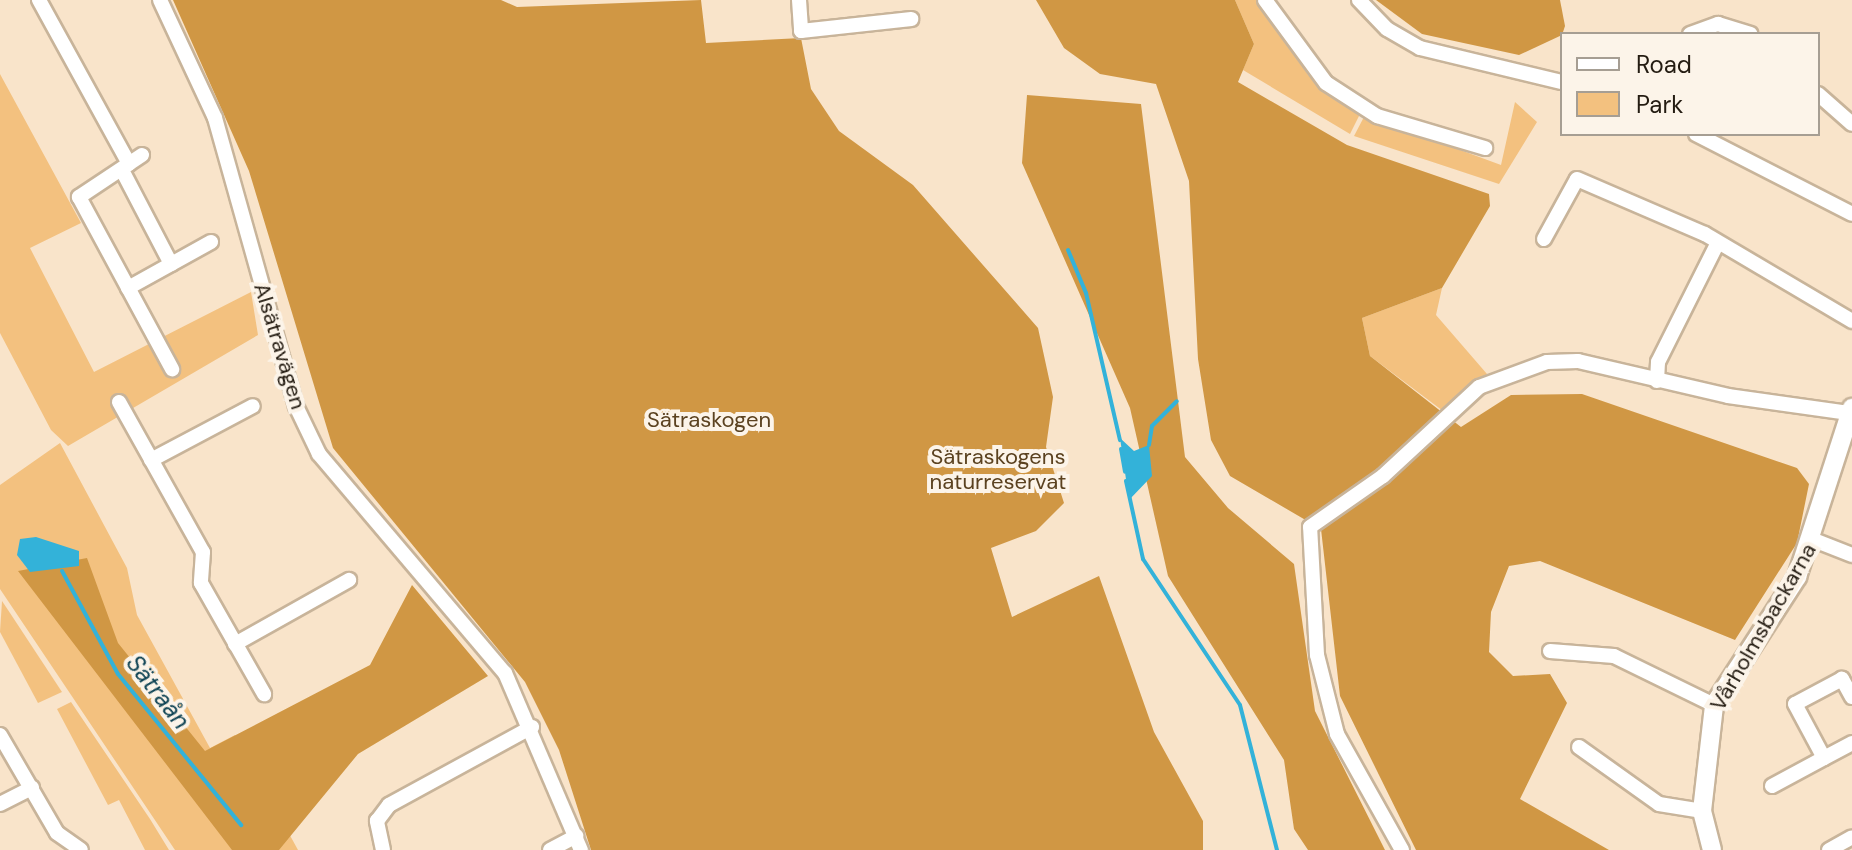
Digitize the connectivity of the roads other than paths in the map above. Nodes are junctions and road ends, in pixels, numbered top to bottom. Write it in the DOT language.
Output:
graph roads {
  1 [pos="39,0"];
  2 [pos="160,0"];
  3 [pos="799,0"];
  4 [pos="1265,0"];
  5 [pos="1359,0"];
  6 [pos="911,19"];
  7 [pos="1696,32"];
  8 [pos="1744,32"];
  9 [pos="1560,82"];
  10 [pos="1820,96"];
  11 [pos="1852,124"];
  12 [pos="1700,136"];
  13 [pos="1485,148"];
  14 [pos="131,164"];
  15 [pos="1852,214"];
  16 [pos="1544,239"];
  17 [pos="211,242"];
  18 [pos="1716,246"];
  19 [pos="171,264"];
  20 [pos="128,288"];
  21 [pos="1852,321"];
  22 [pos="172,369"];
  23 [pos="1657,381"];
  24 [pos="119,402"];
  25 [pos="253,406"];
  26 [pos="1851,410"];
  27 [pos="151,460"];
  28 [pos="1814,540"];
  29 [pos="1852,555"];
  30 [pos="349,580"];
  31 [pos="235,644"];
  32 [pos="1550,651"];
  33 [pos="1847,676"];
  34 [pos="264,694"];
  35 [pos="1852,697"];
  36 [pos="1714,705"];
  37 [pos="532,727"];
  38 [pos="0,735"];
  39 [pos="1852,743"];
  40 [pos="1579,747"];
  41 [pos="1824,758"];
  42 [pos="1772,786"];
  43 [pos="32,788"];
  44 [pos="0,804"];
  45 [pos="1702,811"];
  46 [pos="1852,837"];
  47 [pos="578,843"];
  48 [pos="81,850"];
  49 [pos="383,850"];
  50 [pos="550,850"];
  51 [pos="1402,850"];
  52 [pos="1712,850"];
  53 [pos="1829,850"];
  1 -- 14 [label="street"];
  2 -- 37 [label="street, Alsätravägen"];
  3 -- 6 [label="street"];
  4 -- 13 [label="street"];
  5 -- 9 [label="street"];
  7 -- 8 [label="street"];
  10 -- 11 [label="street"];
  12 -- 15 [label="street"];
  14 -- 19 [label="street"];
  14 -- 20 [label="street"];
  16 -- 18 [label="street"];
  17 -- 19 [label="street"];
  18 -- 21 [label="street"];
  18 -- 23 [label="street"];
  19 -- 20 [label="street"];
  20 -- 22 [label="street"];
  23 -- 26 [label="street"];
  23 -- 51 [label="street"];
  24 -- 27 [label="street"];
  25 -- 27 [label="street, Alsätravägen"];
  26 -- 28 [label="street, Vårholmsbackarna"];
  27 -- 31 [label="street"];
  28 -- 29 [label="street"];
  28 -- 36 [label="street, Vårholmsbackarna"];
  30 -- 31 [label="street"];
  31 -- 34 [label="street"];
  32 -- 36 [label="street"];
  33 -- 35 [label="street"];
  33 -- 41 [label="street"];
  36 -- 45 [label="street, Vårholmsbackarna"];
  37 -- 47 [label="street, Alsätravägen"];
  37 -- 49 [label="street"];
  38 -- 43 [label="street"];
  39 -- 41 [label="street"];
  40 -- 45 [label="street"];
  41 -- 42 [label="street"];
  43 -- 44 [label="street"];
  43 -- 48 [label="street"];
  45 -- 52 [label="street, Vårholmsbackarna"];
  46 -- 53 [label="street"];
  47 -- 50 [label="street, Alsätravägen"];
}
